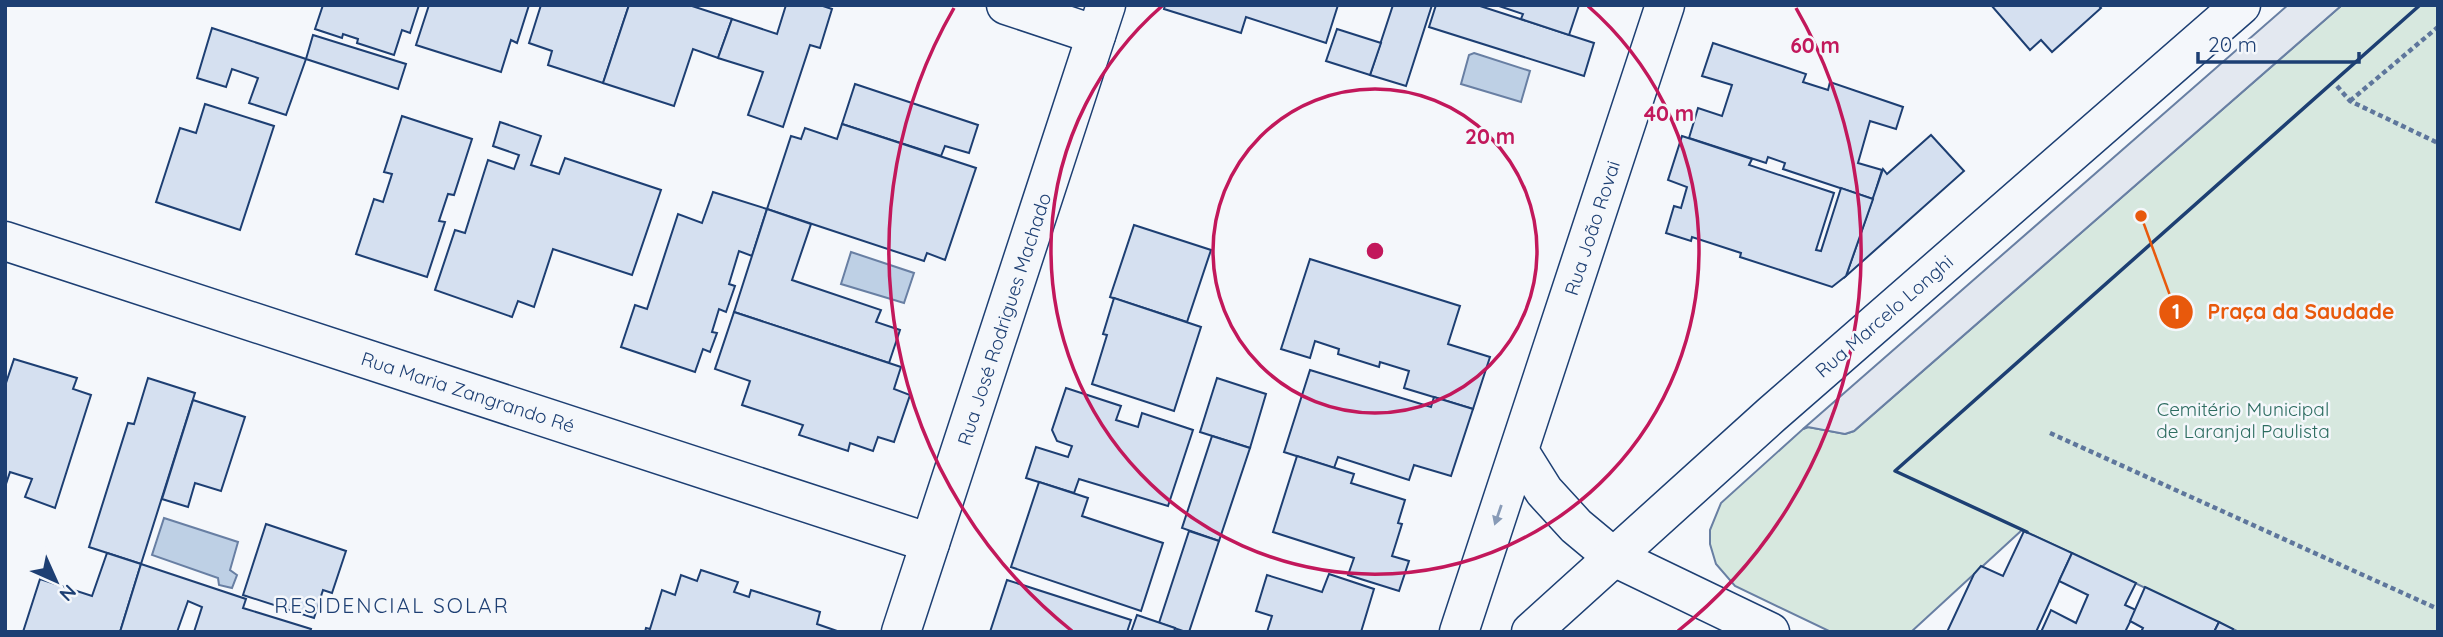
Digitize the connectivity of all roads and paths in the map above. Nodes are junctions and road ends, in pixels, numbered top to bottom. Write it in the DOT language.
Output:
graph roads {
  1 [pos="1006,5"];
  2 [pos="1665,5"];
  3 [pos="2241,5"];
  4 [pos="1101,20"];
  5 [pos="2438,27"];
  6 [pos="2337,86"];
  7 [pos="2350,101"];
  8 [pos="2438,143"];
  9 [pos="5,241"];
  10 [pos="2050,433"];
  11 [pos="1520,450"];
  12 [pos="930,543"];
  13 [pos="1612,556"];
  14 [pos="2438,609"];
  15 [pos="901,632"];
  16 [pos="1459,632"];
  17 [pos="1531,632"];
  18 [pos="1770,632"];
  1 -- 4 [label="street"];
  2 -- 11 [label="street, Rua João Rovai"];
  3 -- 13 [label="street, Rua Marcelo Longhi"];
  4 -- 12 [label="street, Rua José Rodrigues Machado"];
  5 -- 7 [label="path"];
  6 -- 7 [label="path"];
  7 -- 8 [label="path"];
  9 -- 12 [label="street, Rua Maria Zangrando Ré"];
  10 -- 14 [label="path"];
  11 -- 13 [label="street"];
  11 -- 16 [label="street, Rua João Rovai, one-way"];
  12 -- 15 [label="street, Rua José Rodrigues Machado"];
  13 -- 17 [label="street, Rua Marcelo Longhi"];
  13 -- 18 [label="street"];
}
